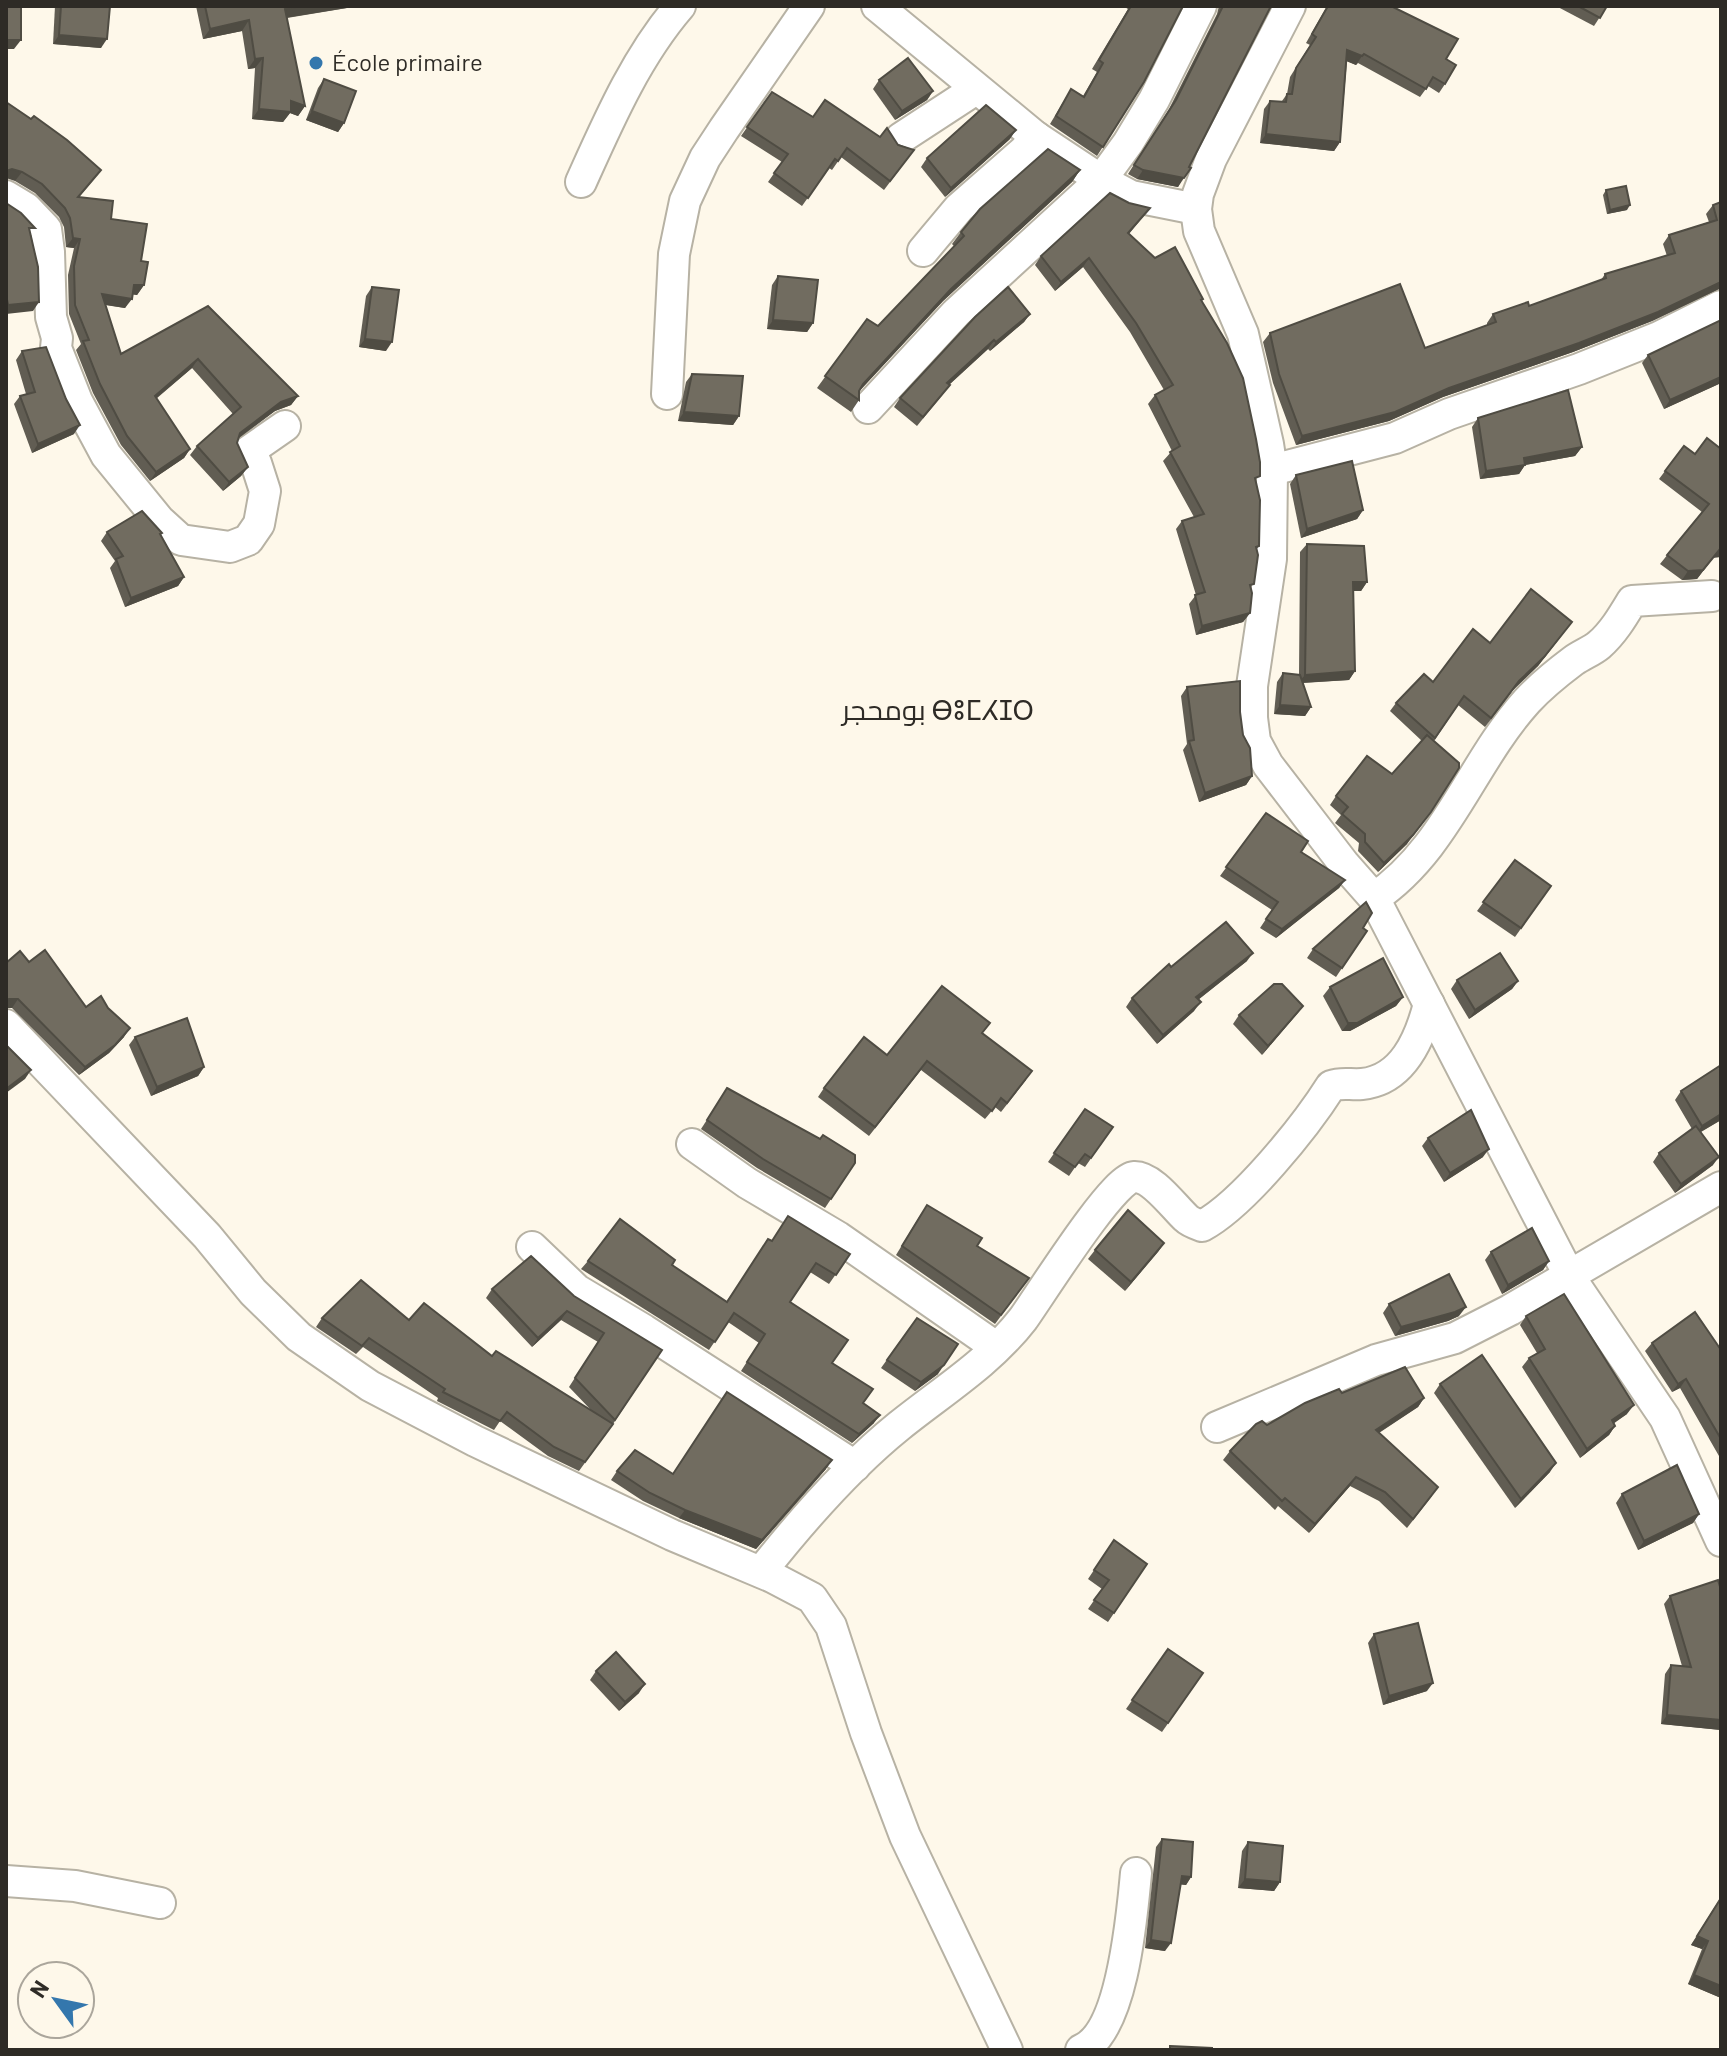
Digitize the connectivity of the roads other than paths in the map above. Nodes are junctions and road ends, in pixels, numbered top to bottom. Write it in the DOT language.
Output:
graph roads {
  1 [pos="680,6"];
  2 [pos="809,6"];
  3 [pos="877,6"];
  4 [pos="1201,6"];
  5 [pos="1290,6"];
  6 [pos="976,89"];
  7 [pos="1036,137"];
  8 [pos="901,138"];
  9 [pos="1101,180"];
  10 [pos="581,182"];
  11 [pos="6,196"];
  12 [pos="1196,209"];
  13 [pos="923,251"];
  14 [pos="1721,306"];
  15 [pos="667,394"];
  16 [pos="868,408"];
  17 [pos="285,426"];
  18 [pos="1272,470"];
  19 [pos="1712,596"];
  20 [pos="1374,898"];
  21 [pos="1429,1004"];
  22 [pos="6,1025"];
  23 [pos="692,1144"];
  24 [pos="1721,1187"];
  25 [pos="532,1247"];
  26 [pos="1568,1274"];
  27 [pos="996,1347"];
  28 [pos="1217,1427"];
  29 [pos="855,1466"];
  30 [pos="1721,1541"];
  31 [pos="761,1572"];
  32 [pos="1136,1873"];
  33 [pos="6,1881"];
  34 [pos="160,1903"];
  35 [pos="1007,2050"];
  36 [pos="1081,2050"];
  1 -- 10 [label="street"];
  2 -- 15 [label="street"];
  3 -- 6 [label="street"];
  4 -- 9 [label="street"];
  5 -- 12 [label="street"];
  6 -- 7 [label="street"];
  6 -- 8 [label="street"];
  7 -- 9 [label="street"];
  7 -- 13 [label="street"];
  9 -- 12 [label="street"];
  9 -- 16 [label="street"];
  11 -- 17 [label="street"];
  12 -- 18 [label="street"];
  14 -- 18 [label="street"];
  18 -- 20 [label="street"];
  19 -- 20 [label="street"];
  20 -- 21 [label="street"];
  21 -- 26 [label="street"];
  21 -- 27 [label="street"];
  22 -- 31 [label="street"];
  23 -- 27 [label="street"];
  24 -- 26 [label="street"];
  25 -- 29 [label="street"];
  26 -- 28 [label="street"];
  26 -- 30 [label="street"];
  27 -- 29 [label="street"];
  29 -- 31 [label="street"];
  31 -- 35 [label="street"];
  32 -- 36 [label="street"];
  33 -- 34 [label="street"];
}
